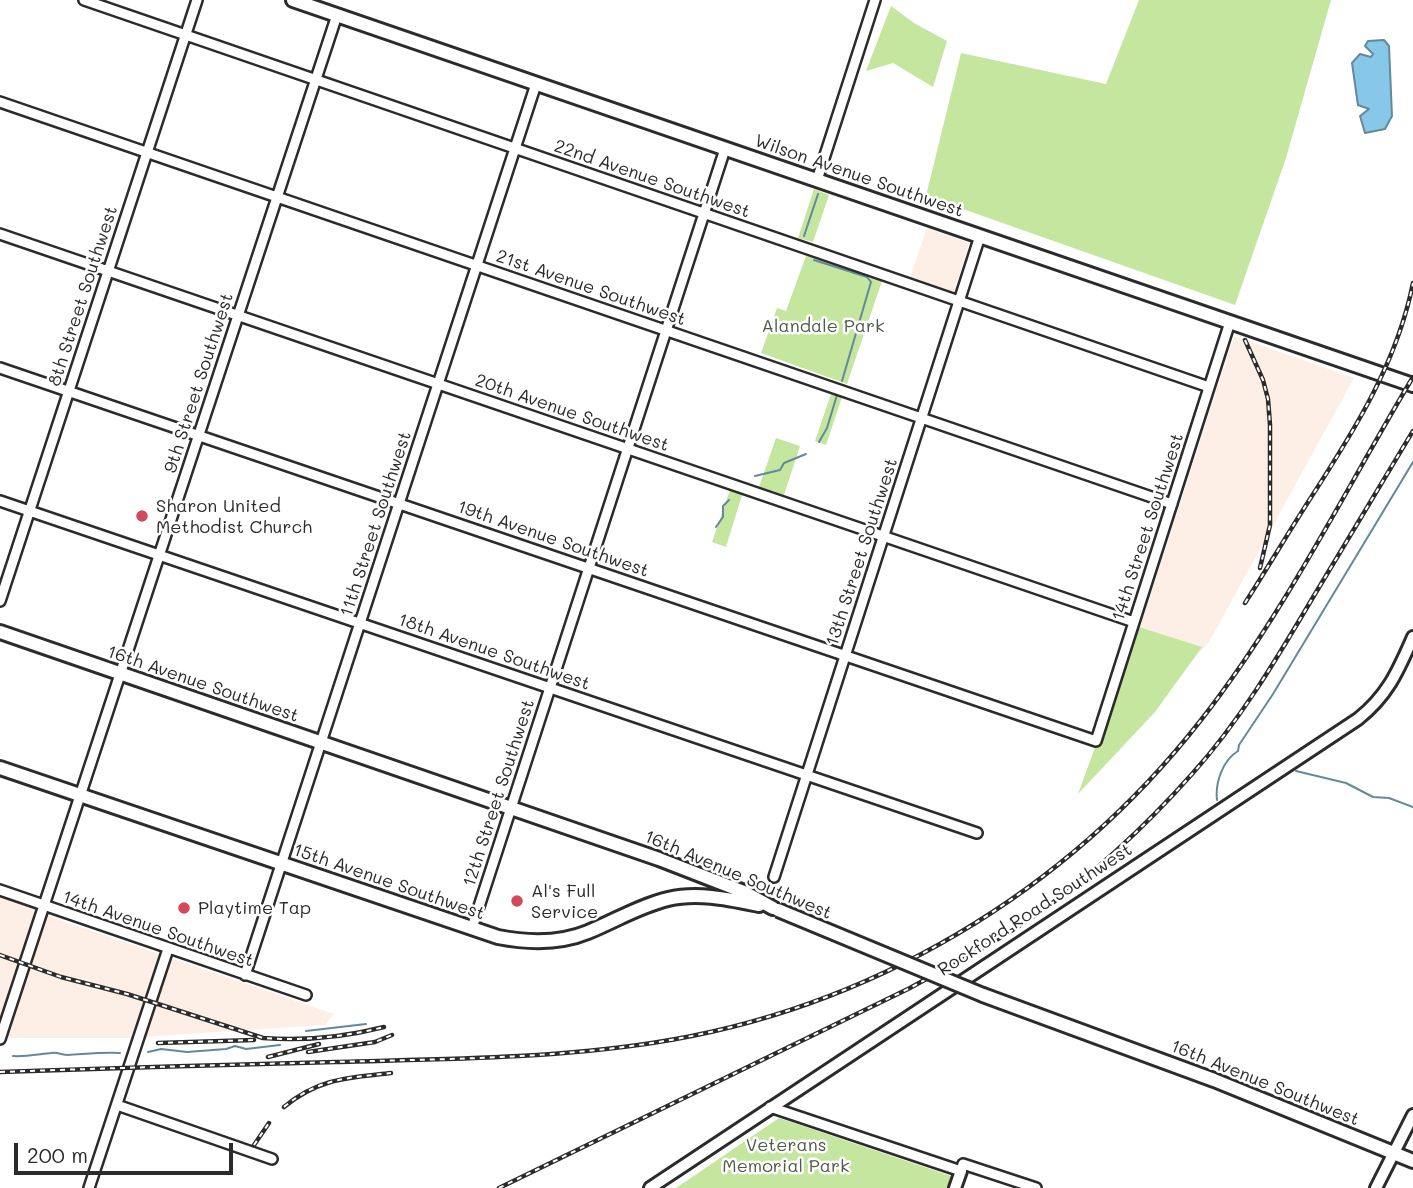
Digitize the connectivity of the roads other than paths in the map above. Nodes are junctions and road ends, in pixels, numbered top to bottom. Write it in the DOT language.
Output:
graph roads {
  1 [pos="84,0"];
  2 [pos="197,0"];
  3 [pos="293,0"];
  4 [pos="875,0"];
  5 [pos="337,15"];
  6 [pos="185,34"];
  7 [pos="316,79"];
  8 [pos="536,84"];
  9 [pos="0,102"];
  10 [pos="515,148"];
  11 [pos="725,149"];
  12 [pos="147,152"];
  13 [pos="817,180"];
  14 [pos="277,197"];
  15 [pos="704,213"];
  16 [pos="0,234"];
  17 [pos="980,236"];
  18 [pos="477,265"];
  19 [pos="108,271"];
  20 [pos="959,301"];
  21 [pos="238,315"];
  22 [pos="1230,322"];
  23 [pos="666,330"];
  24 [pos="0,368"];
  25 [pos="438,384"];
  26 [pos="1413,385"];
  27 [pos="1209,387"];
  28 [pos="69,391"];
  29 [pos="922,418"];
  30 [pos="199,435"];
  31 [pos="628,449"];
  32 [pos="0,501"];
  33 [pos="399,503"];
  34 [pos="1172,504"];
  35 [pos="29,511"];
  36 [pos="884,537"];
  37 [pos="159,555"];
  38 [pos="589,568"];
  39 [pos="0,601"];
  40 [pos="1134,622"];
  41 [pos="360,623"];
  42 [pos="0,632"];
  43 [pos="1413,637"];
  44 [pos="845,655"];
  45 [pos="120,674"];
  46 [pos="550,688"];
  47 [pos="1096,741"];
  48 [pos="321,743"];
  49 [pos="0,768"];
  50 [pos="807,775"];
  51 [pos="80,795"];
  52 [pos="511,808"];
  53 [pos="977,833"];
  54 [pos="281,863"];
  55 [pos="774,877"];
  56 [pos="0,890"];
  57 [pos="44,907"];
  58 [pos="775,909"];
  59 [pos="472,928"];
  60 [pos="168,949"];
  61 [pos="245,975"];
  62 [pos="306,995"];
  63 [pos="0,1040"];
  64 [pos="117,1105"];
  65 [pos="770,1107"];
  66 [pos="1413,1115"];
  67 [pos="1393,1153"];
  68 [pos="272,1159"];
  69 [pos="1413,1161"];
  70 [pos="961,1171"];
  71 [pos="89,1188"];
  72 [pos="650,1188"];
  73 [pos="955,1188"];
  74 [pos="1036,1188"];
  75 [pos="1376,1188"];
  1 -- 6 [label="street, 22nd Avenue Southwest"];
  2 -- 6 [label="street, 8th Street Southwest"];
  3 -- 5 [label="main road, Wilson Avenue Southwest"];
  4 -- 13 [label="street"];
  5 -- 7 [label="street, 9th Street Southwest"];
  5 -- 8 [label="main road, Wilson Avenue Southwest"];
  6 -- 7 [label="street, 22nd Avenue Southwest"];
  6 -- 12 [label="street, 8th Street Southwest"];
  7 -- 10 [label="street, 22nd Avenue Southwest"];
  7 -- 14 [label="street, 9th Street Southwest"];
  8 -- 10 [label="street, 11th Street Southwest"];
  8 -- 11 [label="main road, Wilson Avenue Southwest"];
  9 -- 12 [label="street, 21st Avenue Southwest"];
  10 -- 15 [label="street, 22nd Avenue Southwest"];
  10 -- 18 [label="street, 11th Street Southwest"];
  11 -- 13 [label="main road, Wilson Avenue Southwest"];
  11 -- 15 [label="street, 12th Street Southwest"];
  12 -- 14 [label="street, 21st Avenue Southwest"];
  12 -- 19 [label="street, 8th Street Southwest"];
  13 -- 17 [label="main road, Wilson Avenue Southwest"];
  14 -- 18 [label="street, 21st Avenue Southwest"];
  14 -- 21 [label="street, 9th Street Southwest"];
  15 -- 20 [label="street, 22nd Avenue Southwest"];
  15 -- 23 [label="street, 12th Street Southwest"];
  16 -- 19 [label="street, 20th Avenue Southwest"];
  17 -- 20 [label="street, 13th Street Southwest"];
  17 -- 22 [label="main road, Wilson Avenue Southwest"];
  18 -- 23 [label="street, 21st Avenue Southwest"];
  18 -- 25 [label="street, 11th Street Southwest"];
  19 -- 21 [label="street, 20th Avenue Southwest"];
  19 -- 28 [label="street, 8th Street Southwest"];
  20 -- 27 [label="street, 22nd Avenue Southwest"];
  20 -- 29 [label="street, 13th Street Southwest"];
  21 -- 25 [label="street, 20th Avenue Southwest"];
  21 -- 30 [label="street, 9th Street Southwest"];
  22 -- 26 [label="main road, Wilson Avenue Southwest"];
  22 -- 27 [label="street, 14th Street Southwest"];
  23 -- 29 [label="street, 21st Avenue Southwest"];
  23 -- 31 [label="street, 12th Street Southwest"];
  24 -- 28 [label="street, 19th Avenue Southwest"];
  25 -- 31 [label="street, 20th Avenue Southwest"];
  25 -- 33 [label="street, 11th Street Southwest"];
  27 -- 34 [label="street, 14th Street Southwest"];
  28 -- 30 [label="street, 19th Avenue Southwest"];
  28 -- 35 [label="street, 8th Street Southwest"];
  29 -- 34 [label="street, 21st Avenue Southwest"];
  29 -- 36 [label="street, 13th Street Southwest"];
  30 -- 33 [label="street, 19th Avenue Southwest"];
  30 -- 37 [label="street, 9th Street Southwest"];
  31 -- 36 [label="street, 20th Avenue Southwest"];
  31 -- 38 [label="street, 12th Street Southwest"];
  32 -- 35 [label="street, 18th Avenue Southwest"];
  33 -- 38 [label="street, 19th Avenue Southwest"];
  33 -- 41 [label="street, 11th Street Southwest"];
  34 -- 40 [label="street, 14th Street Southwest"];
  35 -- 37 [label="street, 18th Avenue Southwest"];
  35 -- 39 [label="street, 8th Street Southwest"];
  36 -- 40 [label="street, 20th Avenue Southwest"];
  36 -- 44 [label="street, 13th Street Southwest"];
  37 -- 41 [label="street, 18th Avenue Southwest"];
  37 -- 45 [label="street, 9th Street Southwest"];
  38 -- 44 [label="street, 19th Avenue Southwest"];
  38 -- 46 [label="street, 12th Street Southwest"];
  40 -- 47 [label="street, 14th Street Southwest"];
  41 -- 46 [label="street, 18th Avenue Southwest"];
  41 -- 48 [label="street, 11th Street Southwest"];
  42 -- 45 [label="main road, 16th Avenue Southwest"];
  43 -- 65 [label="street, Rockford Road Southwest"];
  44 -- 47 [label="street, 19th Avenue Southwest"];
  44 -- 50 [label="street, 13th Street Southwest"];
  45 -- 48 [label="main road, 16th Avenue Southwest"];
  45 -- 51 [label="street, 9th Street Southwest"];
  46 -- 50 [label="street, 18th Avenue Southwest"];
  46 -- 52 [label="street, 12th Street Southwest"];
  48 -- 52 [label="main road, 16th Avenue Southwest"];
  48 -- 54 [label="street, 11th Street Southwest"];
  49 -- 51 [label="main road, 15th Avenue Southwest"];
  50 -- 53 [label="street, 18th Avenue Southwest"];
  50 -- 55 [label="street, 13th Street Southwest"];
  51 -- 54 [label="main road, 15th Avenue Southwest"];
  51 -- 57 [label="street, 9th Street Southwest"];
  52 -- 58 [label="main road, 16th Avenue Southwest"];
  52 -- 59 [label="street, 12th Street Southwest"];
  54 -- 59 [label="main road, 15th Avenue Southwest"];
  54 -- 61 [label="street, 11th Street Southwest"];
  56 -- 57 [label="street, 14th Avenue Southwest"];
  57 -- 60 [label="street, 14th Avenue Southwest"];
  57 -- 63 [label="street, 9th Street Southwest"];
  58 -- 59 [label="main road, 15th Avenue Southwest"];
  58 -- 67 [label="main road, 16th Avenue Southwest, bridge"];
  60 -- 61 [label="street, 14th Avenue Southwest"];
  60 -- 64 [label="street"];
  61 -- 62 [label="street, 14th Avenue Southwest"];
  64 -- 68 [label="street"];
  64 -- 71 [label="street"];
  65 -- 70 [label="street"];
  65 -- 72 [label="street, Rockford Road Southwest"];
  66 -- 67 [label="street"];
  67 -- 69 [label="main road, 16th Avenue Southwest"];
  67 -- 75 [label="street"];
  70 -- 73 [label="street"];
  70 -- 74 [label="street"];
}
